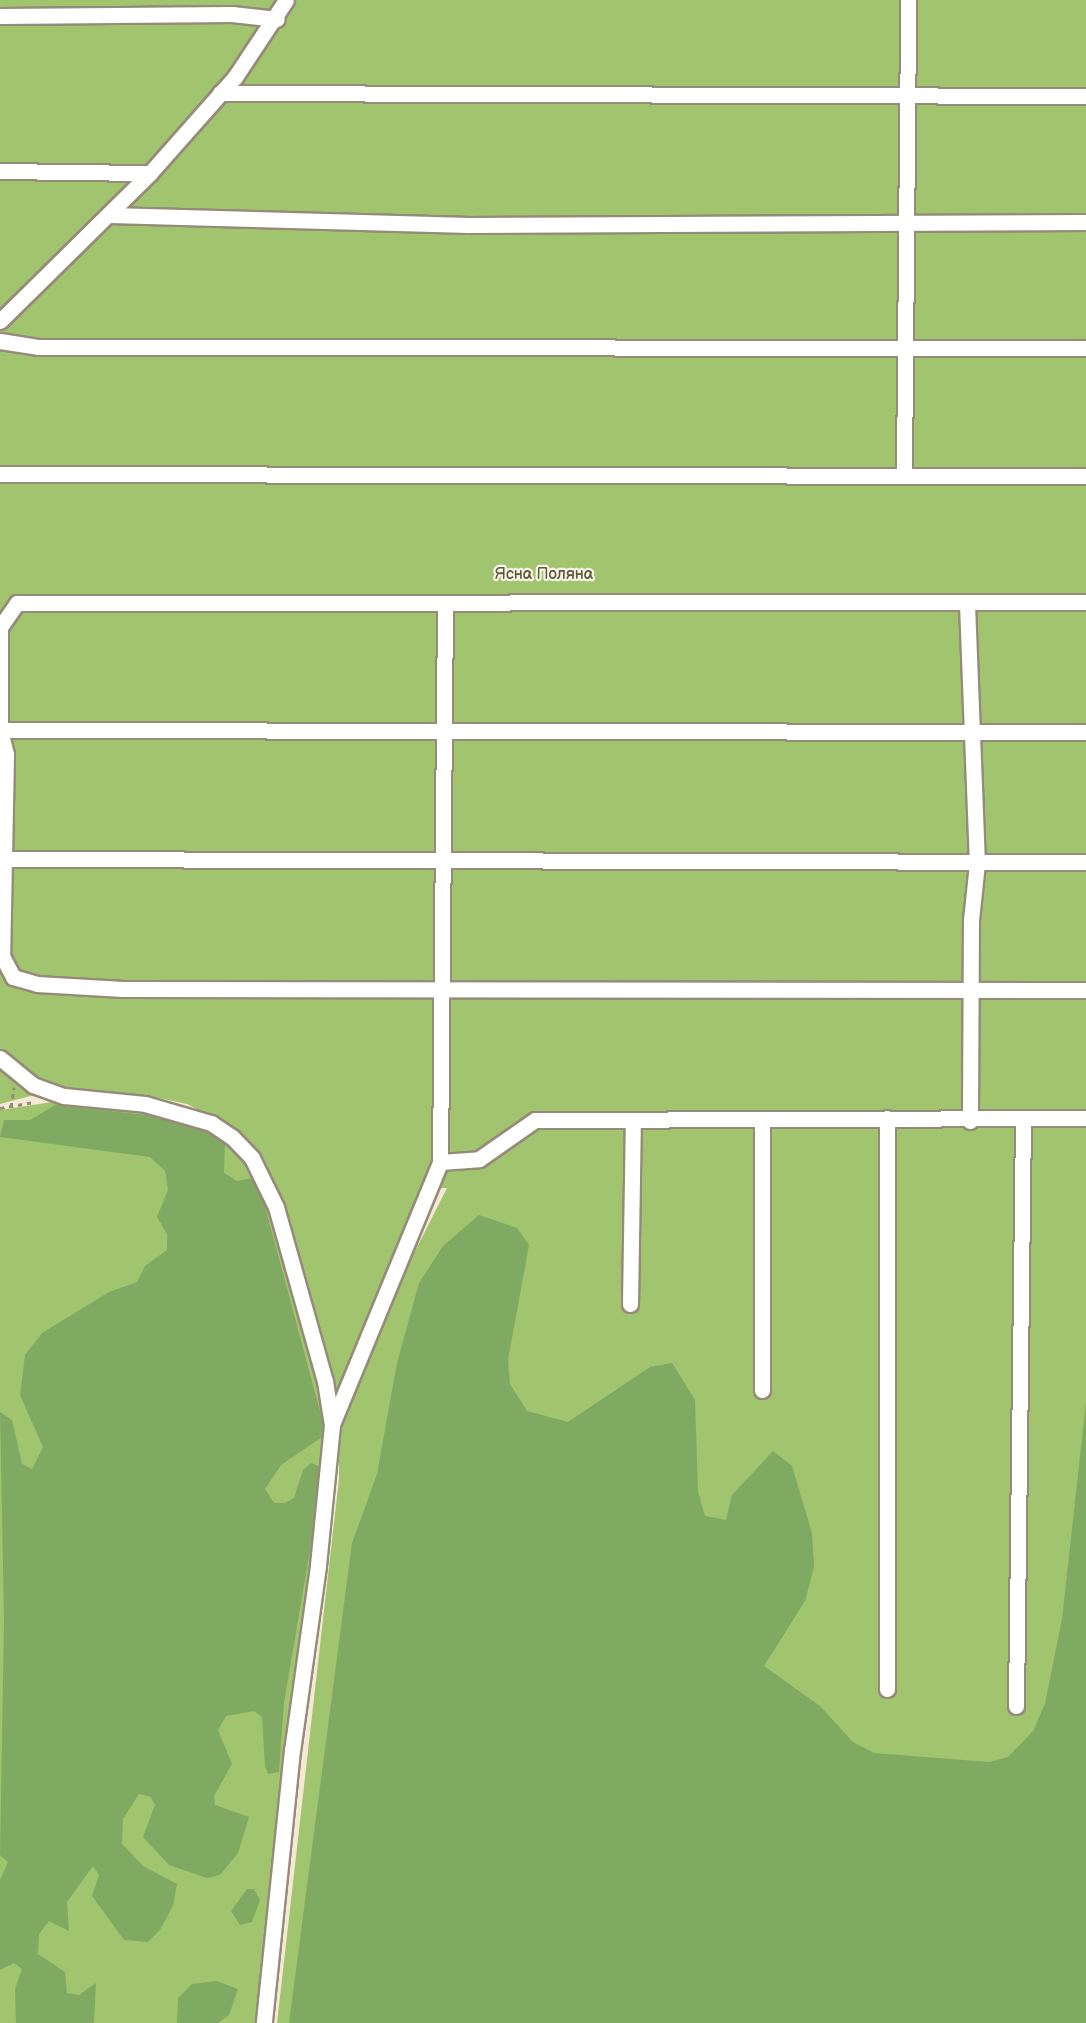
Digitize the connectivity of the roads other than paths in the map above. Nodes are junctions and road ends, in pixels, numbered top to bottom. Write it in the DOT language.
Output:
graph roads {
  1 [pos="286,0"];
  2 [pos="908,0"];
  3 [pos="0,16"];
  4 [pos="277,19"];
  5 [pos="219,93"];
  6 [pos="905,96"];
  7 [pos="1086,96"];
  8 [pos="0,171"];
  9 [pos="150,173"];
  10 [pos="110,215"];
  11 [pos="906,222"];
  12 [pos="1086,222"];
  13 [pos="0,321"];
  14 [pos="0,341"];
  15 [pos="905,347"];
  16 [pos="1086,348"];
  17 [pos="0,474"];
  18 [pos="904,476"];
  19 [pos="1086,476"];
  20 [pos="1086,602"];
  21 [pos="445,603"];
  22 [pos="968,604"];
  23 [pos="0,730"];
  24 [pos="442,730"];
  25 [pos="1086,732"];
  26 [pos="972,733"];
  27 [pos="2,859"];
  28 [pos="442,859"];
  29 [pos="1086,862"];
  30 [pos="977,863"];
  31 [pos="442,989"];
  32 [pos="1086,990"];
  33 [pos="970,991"];
  34 [pos="0,1058"];
  35 [pos="887,1118"];
  36 [pos="1023,1118"];
  37 [pos="1086,1118"];
  38 [pos="633,1120"];
  39 [pos="762,1120"];
  40 [pos="970,1121"];
  41 [pos="440,1162"];
  42 [pos="630,1304"];
  43 [pos="762,1390"];
  44 [pos="332,1425"];
  45 [pos="887,1689"];
  46 [pos="1016,1706"];
  47 [pos="264,2023"];
  1 -- 4 [label="street"];
  2 -- 6 [label="street"];
  3 -- 4 [label="street"];
  4 -- 5 [label="street"];
  5 -- 6 [label="street"];
  5 -- 9 [label="street"];
  6 -- 7 [label="street"];
  6 -- 11 [label="street"];
  8 -- 9 [label="street"];
  9 -- 10 [label="street"];
  10 -- 11 [label="street"];
  10 -- 13 [label="street"];
  11 -- 12 [label="street"];
  11 -- 15 [label="street"];
  14 -- 15 [label="street"];
  15 -- 16 [label="street"];
  15 -- 18 [label="street"];
  17 -- 18 [label="street"];
  18 -- 19 [label="street"];
  20 -- 22 [label="street"];
  21 -- 22 [label="street"];
  21 -- 23 [label="street"];
  21 -- 24 [label="street"];
  22 -- 26 [label="street"];
  23 -- 24 [label="street"];
  23 -- 27 [label="street"];
  24 -- 26 [label="street"];
  24 -- 28 [label="street"];
  25 -- 26 [label="street"];
  26 -- 30 [label="street"];
  27 -- 28 [label="street"];
  27 -- 31 [label="street"];
  28 -- 30 [label="street"];
  28 -- 31 [label="street"];
  29 -- 30 [label="street"];
  30 -- 33 [label="street"];
  31 -- 33 [label="street"];
  31 -- 41 [label="street"];
  32 -- 33 [label="street"];
  33 -- 40 [label="street"];
  34 -- 44 [label="street"];
  35 -- 39 [label="street"];
  35 -- 40 [label="street"];
  35 -- 45 [label="street"];
  36 -- 37 [label="street"];
  36 -- 40 [label="street"];
  36 -- 46 [label="street"];
  38 -- 39 [label="street"];
  38 -- 41 [label="street"];
  38 -- 42 [label="street"];
  39 -- 43 [label="street"];
  41 -- 44 [label="street"];
  44 -- 47 [label="street"];
}
